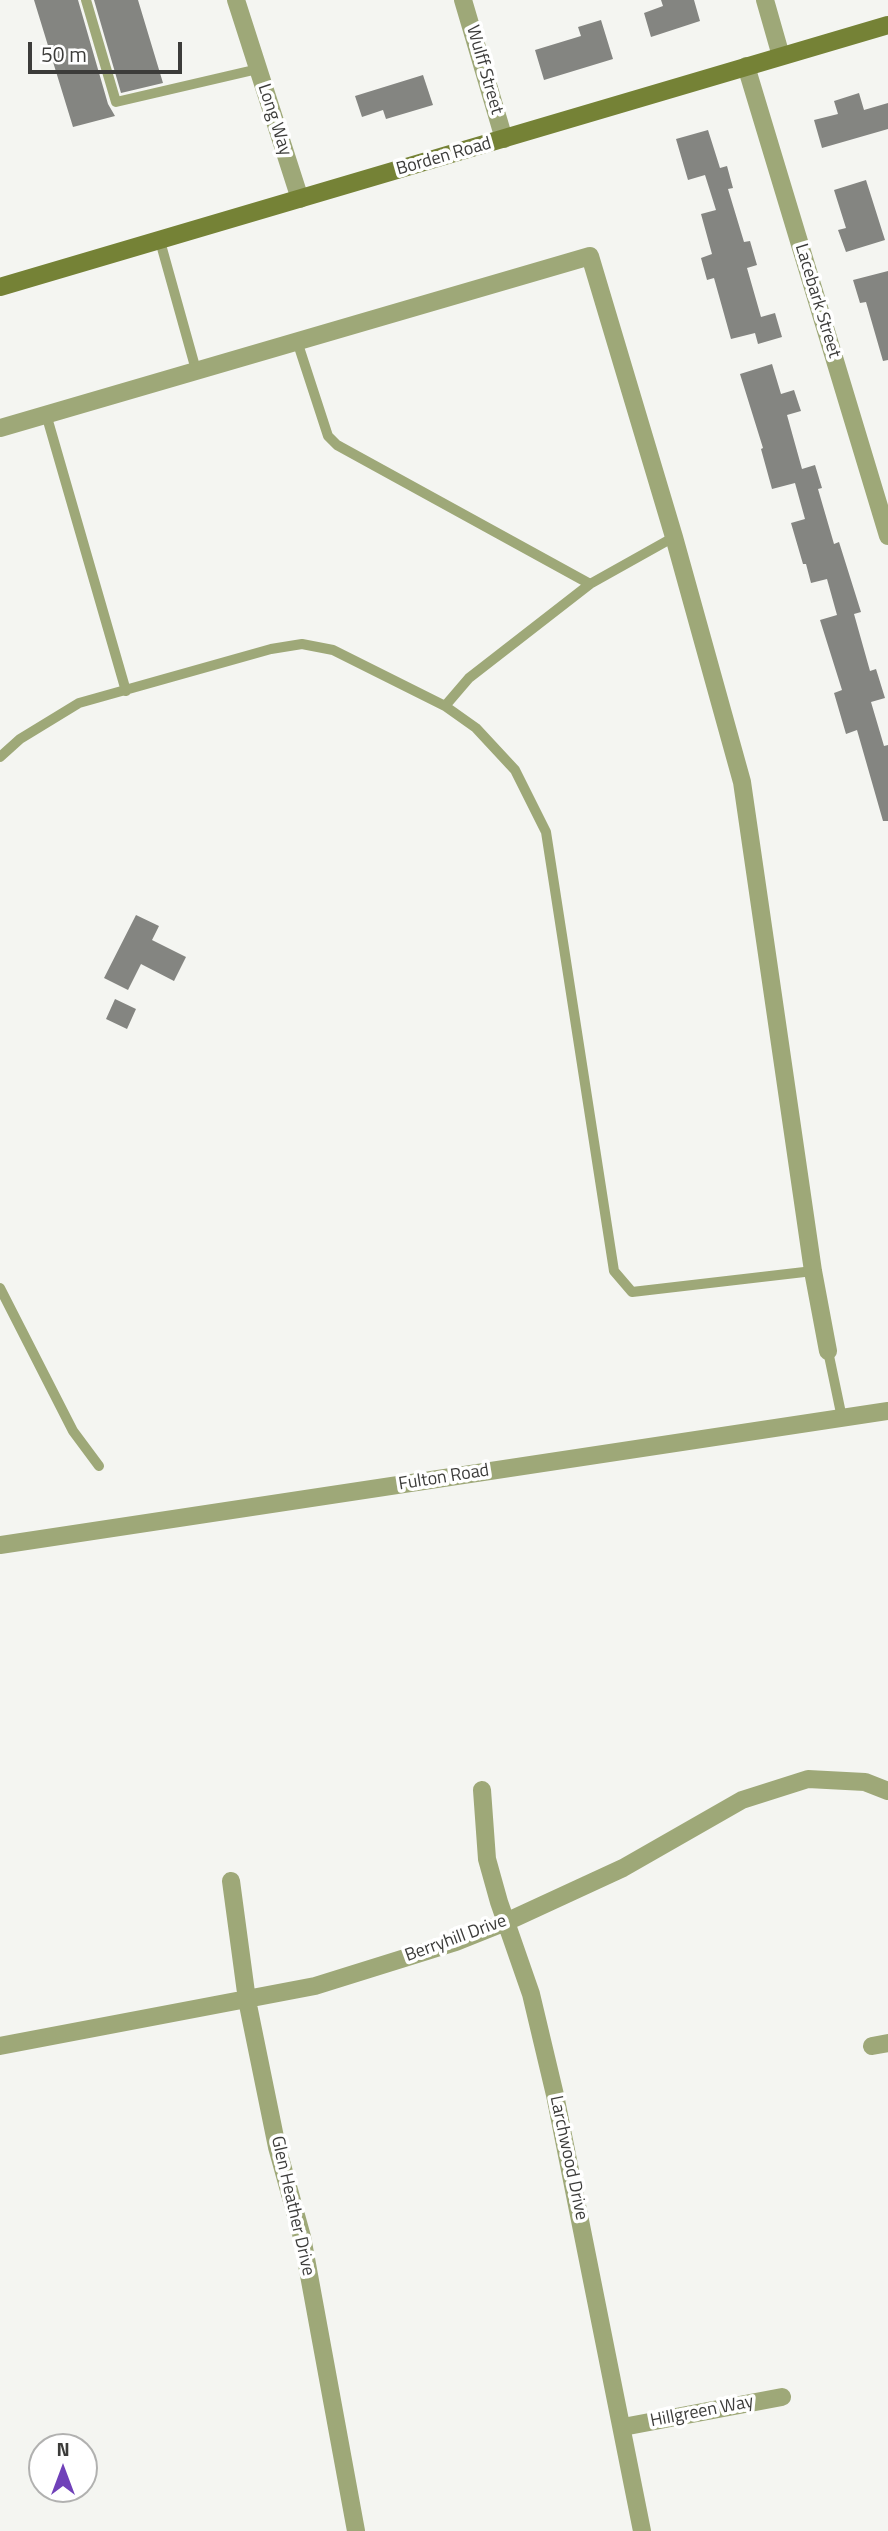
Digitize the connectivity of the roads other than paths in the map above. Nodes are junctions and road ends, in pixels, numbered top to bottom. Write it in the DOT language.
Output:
graph roads {
  1 [pos="86,0"];
  2 [pos="236,0"];
  3 [pos="463,0"];
  4 [pos="765,0"];
  5 [pos="888,25"];
  6 [pos="781,56"];
  7 [pos="746,66"];
  8 [pos="258,69"];
  9 [pos="504,139"];
  10 [pos="300,199"];
  11 [pos="160,241"];
  12 [pos="0,287"];
  13 [pos="297,341"];
  14 [pos="196,370"];
  15 [pos="46,414"];
  16 [pos="0,428"];
  17 [pos="888,536"];
  18 [pos="674,537"];
  19 [pos="590,584"];
  20 [pos="126,691"];
  21 [pos="445,706"];
  22 [pos="0,757"];
  23 [pos="813,1271"];
  24 [pos="0,1288"];
  25 [pos="828,1351"];
  26 [pos="888,1412"];
  27 [pos="842,1418"];
  28 [pos="99,1466"];
  29 [pos="0,1545"];
  30 [pos="482,1790"];
  31 [pos="888,1791"];
  32 [pos="231,1881"];
  33 [pos="506,1922"];
  34 [pos="247,2000"];
  35 [pos="0,2046"];
  36 [pos="782,2397"];
  37 [pos="623,2427"];
  38 [pos="356,2531"];
  39 [pos="642,2531"];
  1 -- 8 [label="lane"];
  2 -- 8 [label="street, Long Way"];
  3 -- 9 [label="street, Wulff Street"];
  4 -- 6 [label="street"];
  5 -- 6 [label="main road, Borden Road"];
  6 -- 7 [label="main road, Borden Road"];
  7 -- 9 [label="main road, Borden Road"];
  7 -- 17 [label="street, Lacebark Street"];
  8 -- 10 [label="street, Long Way"];
  9 -- 10 [label="main road, Borden Road"];
  10 -- 11 [label="main road, Borden Road"];
  11 -- 12 [label="main road, Borden Road"];
  11 -- 14 [label="lane"];
  13 -- 14 [label="street"];
  13 -- 18 [label="street"];
  13 -- 19 [label="lane"];
  14 -- 15 [label="street"];
  15 -- 16 [label="street"];
  15 -- 20 [label="lane"];
  18 -- 19 [label="lane"];
  18 -- 23 [label="street"];
  19 -- 21 [label="lane"];
  20 -- 21 [label="lane"];
  20 -- 22 [label="lane"];
  21 -- 23 [label="lane"];
  23 -- 25 [label="street"];
  24 -- 28 [label="lane"];
  25 -- 27 [label="lane"];
  26 -- 27 [label="street, Fulton Road"];
  27 -- 29 [label="street, Fulton Road"];
  30 -- 33 [label="street, Larchwood Drive"];
  31 -- 33 [label="street, Berryhill Drive"];
  32 -- 34 [label="street, Glen Heather Drive"];
  33 -- 34 [label="street, Berryhill Drive"];
  33 -- 37 [label="street, Larchwood Drive"];
  34 -- 35 [label="street, Berryhill Drive"];
  34 -- 38 [label="street, Glen Heather Drive"];
  36 -- 37 [label="street, Hillgreen Way"];
  37 -- 39 [label="street, Larchwood Drive"];
}
